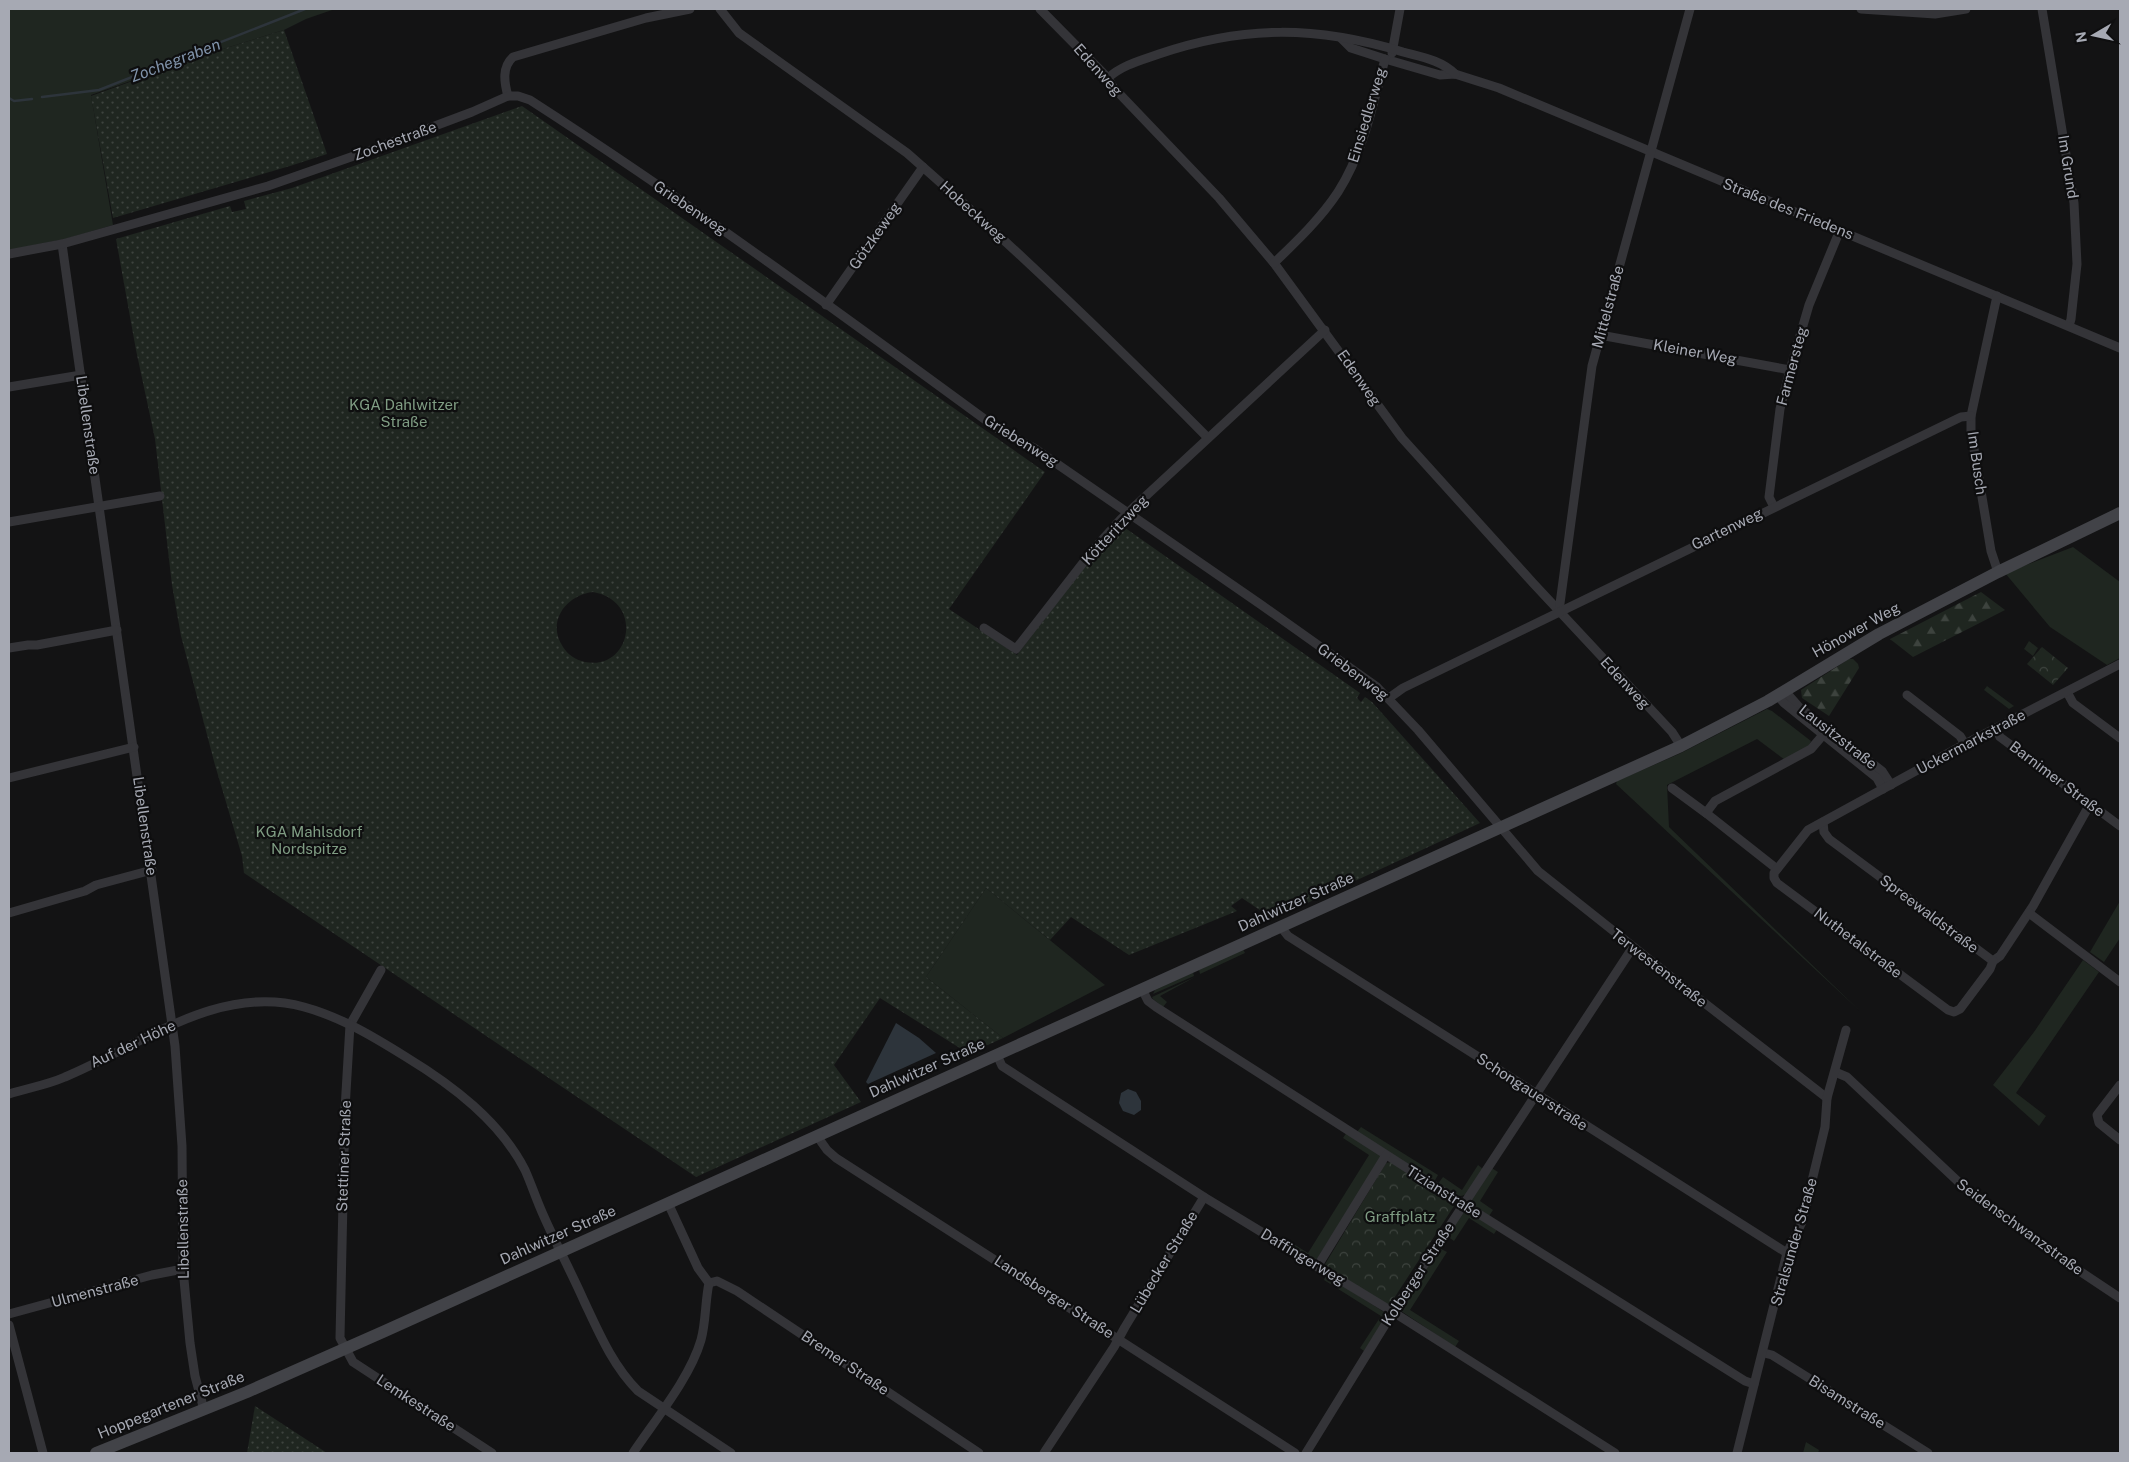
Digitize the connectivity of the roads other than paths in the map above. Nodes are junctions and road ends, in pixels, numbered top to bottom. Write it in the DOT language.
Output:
graph roads {
  1 [pos="690,9"];
  2 [pos="720,9"];
  3 [pos="1040,9"];
  4 [pos="1400,9"];
  5 [pos="1690,9"];
  6 [pos="1861,9"];
  7 [pos="1966,9"];
  8 [pos="2042,9"];
  9 [pos="1340,38"];
  10 [pos="1392,49"];
  11 [pos="1387,59"];
  12 [pos="1455,74"];
  13 [pos="1108,78"];
  14 [pos="508,96"];
  15 [pos="1651,151"];
  16 [pos="923,167"];
  17 [pos="1840,230"];
  18 [pos="62,244"];
  19 [pos="9,254"];
  20 [pos="1274,262"];
  21 [pos="1997,296"];
  22 [pos="826,305"];
  23 [pos="2069,326"];
  24 [pos="1325,330"];
  25 [pos="1600,335"];
  26 [pos="2120,348"];
  27 [pos="1790,370"];
  28 [pos="81,375"];
  29 [pos="9,387"];
  30 [pos="1972,416"];
  31 [pos="1208,438"];
  32 [pos="160,496"];
  33 [pos="99,506"];
  34 [pos="1774,507"];
  35 [pos="2120,512"];
  36 [pos="1128,514"];
  37 [pos="9,522"];
  38 [pos="1998,572"];
  39 [pos="1559,611"];
  40 [pos="984,628"];
  41 [pos="117,630"];
  42 [pos="9,648"];
  43 [pos="2120,664"];
  44 [pos="1781,692"];
  45 [pos="2067,692"];
  46 [pos="1907,695"];
  47 [pos="1389,698"];
  48 [pos="1996,729"];
  49 [pos="1823,735"];
  50 [pos="2120,738"];
  51 [pos="1965,744"];
  52 [pos="1681,746"];
  53 [pos="134,747"];
  54 [pos="9,778"];
  55 [pos="1609,778"];
  56 [pos="1887,787"];
  57 [pos="1672,788"];
  58 [pos="2090,804"];
  59 [pos="1706,813"];
  60 [pos="1823,822"];
  61 [pos="2120,826"];
  62 [pos="1502,827"];
  63 [pos="1778,869"];
  64 [pos="152,870"];
  65 [pos="9,913"];
  66 [pos="2029,913"];
  67 [pos="1281,927"];
  68 [pos="1633,947"];
  69 [pos="1993,961"];
  70 [pos="381,970"];
  71 [pos="2120,982"];
  72 [pos="1142,989"];
  73 [pos="173,1024"];
  74 [pos="350,1025"];
  75 [pos="1846,1030"];
  76 [pos="997,1055"];
  77 [pos="1835,1072"];
  78 [pos="2120,1085"];
  79 [pos="9,1094"];
  80 [pos="1537,1095"];
  81 [pos="1827,1098"];
  82 [pos="817,1136"];
  83 [pos="2120,1140"];
  84 [pos="1386,1155"];
  85 [pos="1204,1196"];
  86 [pos="668,1203"];
  87 [pos="1463,1204"];
  88 [pos="562,1251"];
  89 [pos="1787,1253"];
  90 [pos="1317,1267"];
  91 [pos="183,1269"];
  92 [pos="709,1283"];
  93 [pos="2120,1298"];
  94 [pos="1393,1312"];
  95 [pos="9,1314"];
  96 [pos="9,1325"];
  97 [pos="1118,1338"];
  98 [pos="345,1349"];
  99 [pos="1764,1353"];
  100 [pos="1754,1384"];
  101 [pos="258,1388"];
  102 [pos="663,1408"];
  103 [pos="204,1410"];
  104 [pos="43,1453"];
  105 [pos="96,1453"];
  106 [pos="492,1453"];
  107 [pos="633,1453"];
  108 [pos="731,1453"];
  109 [pos="979,1453"];
  110 [pos="1044,1453"];
  111 [pos="1295,1453"];
  112 [pos="1306,1453"];
  113 [pos="1615,1453"];
  114 [pos="1737,1453"];
  115 [pos="1928,1453"];
  1 -- 14 [label="street"];
  2 -- 16 [label="street, Hobeckweg"];
  3 -- 13 [label="street, Edenweg"];
  4 -- 10 [label="street, Einsiedlerweg"];
  5 -- 15 [label="street, Mittelstraße"];
  6 -- 7 [label="street"];
  8 -- 23 [label="street, Im Grund"];
  9 -- 10 [label="street, Straße des Friedens"];
  9 -- 11 [label="street, Straße des Friedens"];
  9 -- 13 [label="street, Straße des Friedens"];
  10 -- 11 [label="street, Einsiedlerweg"];
  10 -- 12 [label="street, Straße des Friedens"];
  11 -- 12 [label="street, Straße des Friedens"];
  11 -- 20 [label="street, Einsiedlerweg"];
  12 -- 15 [label="street, Straße des Friedens"];
  13 -- 20 [label="street, Edenweg"];
  14 -- 18 [label="street, Zochestraße"];
  14 -- 22 [label="street, Griebenweg"];
  15 -- 17 [label="street, Straße des Friedens"];
  15 -- 25 [label="street, Mittelstraße"];
  16 -- 22 [label="street, Götzkeweg"];
  16 -- 31 [label="street, Hobeckweg"];
  17 -- 21 [label="street, Straße des Friedens"];
  17 -- 27 [label="street, Farmersteg"];
  18 -- 19 [label="street, Zochestraße"];
  18 -- 28 [label="street, Libellenstraße"];
  20 -- 24 [label="street, Edenweg"];
  21 -- 23 [label="street, Straße des Friedens"];
  21 -- 30 [label="street, Im Busch"];
  22 -- 36 [label="street, Griebenweg"];
  23 -- 26 [label="street, Straße des Friedens"];
  24 -- 31 [label="street, Kötteritzweg"];
  24 -- 39 [label="street, Edenweg"];
  25 -- 27 [label="street, Kleiner Weg"];
  25 -- 39 [label="street, Mittelstraße"];
  27 -- 34 [label="street, Farmersteg"];
  28 -- 29 [label="street"];
  28 -- 33 [label="street, Libellenstraße"];
  30 -- 34 [label="street, Gartenweg"];
  30 -- 38 [label="street, Im Busch"];
  31 -- 36 [label="street, Kötteritzweg"];
  32 -- 33 [label="street"];
  33 -- 37 [label="street"];
  33 -- 41 [label="street, Libellenstraße"];
  34 -- 39 [label="street, Gartenweg"];
  35 -- 38 [label="main road, Hönower Weg"];
  36 -- 40 [label="street, Kötteritzweg"];
  36 -- 47 [label="street, Griebenweg"];
  38 -- 44 [label="main road, Hönower Weg"];
  39 -- 47 [label="street, Gartenweg"];
  39 -- 52 [label="street, Edenweg"];
  41 -- 42 [label="street"];
  41 -- 53 [label="street, Libellenstraße"];
  43 -- 45 [label="street, Uckermarkstraße"];
  44 -- 49 [label="street, Lausitzstraße"];
  44 -- 52 [label="main road, Hönower Weg"];
  44 -- 56 [label="street, Lausitzstraße"];
  45 -- 48 [label="street, Uckermarkstraße"];
  45 -- 50 [label="street"];
  46 -- 51 [label="street"];
  47 -- 62 [label="street, Griebenweg"];
  48 -- 51 [label="street, Uckermarkstraße"];
  48 -- 58 [label="street, Barnimer Straße"];
  49 -- 56 [label="street, Lausitzstraße"];
  49 -- 59 [label="street"];
  51 -- 56 [label="street, Uckermarkstraße"];
  52 -- 55 [label="main road, Hönower Weg"];
  53 -- 54 [label="street"];
  53 -- 64 [label="street, Libellenstraße"];
  55 -- 62 [label="main road, Dahlwitzer Straße"];
  56 -- 60 [label="street, Uckermarkstraße"];
  57 -- 59 [label="street"];
  58 -- 61 [label="street, Barnimer Straße"];
  58 -- 66 [label="street, Spreewaldstraße"];
  59 -- 63 [label="street"];
  60 -- 63 [label="street"];
  60 -- 69 [label="street, Spreewaldstraße"];
  62 -- 67 [label="main road, Dahlwitzer Straße"];
  62 -- 68 [label="street, Terwestenstraße"];
  63 -- 69 [label="street, Nuthetalstraße"];
  64 -- 65 [label="street"];
  64 -- 73 [label="street, Libellenstraße"];
  66 -- 69 [label="street, Spreewaldstraße"];
  66 -- 71 [label="street"];
  67 -- 72 [label="main road, Dahlwitzer Straße"];
  67 -- 80 [label="street, Schongauerstraße"];
  68 -- 80 [label="street, Kolberger Straße"];
  68 -- 81 [label="street, Terwestenstraße"];
  70 -- 74 [label="street, Stettiner Straße"];
  72 -- 76 [label="main road, Dahlwitzer Straße"];
  72 -- 84 [label="street, Tizianstraße"];
  73 -- 74 [label="street, Auf der Höhe"];
  73 -- 79 [label="street, Auf der Höhe"];
  73 -- 91 [label="street, Libellenstraße"];
  74 -- 88 [label="street, Auf der Höhe"];
  74 -- 98 [label="street, Stettiner Straße"];
  75 -- 77 [label="street, Stralsunder Straße"];
  76 -- 82 [label="main road, Dahlwitzer Straße"];
  76 -- 85 [label="street, Daffingerweg"];
  77 -- 81 [label="street, Stralsunder Straße"];
  77 -- 93 [label="street, Seidenschwanzstraße"];
  78 -- 83 [label="street"];
  80 -- 87 [label="street, Kolberger Straße"];
  80 -- 89 [label="street, Schongauerstraße"];
  81 -- 89 [label="street, Stralsunder Straße"];
  82 -- 86 [label="main road, Dahlwitzer Straße"];
  82 -- 97 [label="street, Landsberger Straße"];
  84 -- 87 [label="street, Tizianstraße"];
  84 -- 90 [label="street"];
  85 -- 90 [label="street, Daffingerweg"];
  85 -- 97 [label="street, Lübecker Straße"];
  86 -- 88 [label="main road, Dahlwitzer Straße"];
  86 -- 92 [label="street"];
  87 -- 94 [label="street, Kolberger Straße"];
  87 -- 100 [label="street, Tizianstraße"];
  88 -- 98 [label="main road, Dahlwitzer Straße"];
  88 -- 102 [label="street, Auf der Höhe"];
  89 -- 99 [label="street, Stralsunder Straße"];
  90 -- 94 [label="street, Daffingerweg"];
  91 -- 95 [label="street, Ulmenstraße"];
  91 -- 103 [label="street, Libellenstraße"];
  92 -- 102 [label="street"];
  92 -- 109 [label="street, Bremer Straße"];
  94 -- 112 [label="street, Kolberger Straße"];
  94 -- 113 [label="street, Daffingerweg"];
  96 -- 104 [label="street"];
  97 -- 110 [label="street, Lübecker Straße"];
  97 -- 111 [label="street, Landsberger Straße"];
  98 -- 101 [label="main road, Dahlwitzer Straße"];
  98 -- 106 [label="street, Lemkestraße"];
  99 -- 100 [label="street, Stralsunder Straße"];
  99 -- 115 [label="street, Bisamstraße"];
  100 -- 114 [label="street, Stralsunder Straße"];
  101 -- 103 [label="main road, Hoppegartener Straße"];
  102 -- 107 [label="street"];
  102 -- 108 [label="street, Auf der Höhe"];
  103 -- 105 [label="main road, Hoppegartener Straße"];
}
